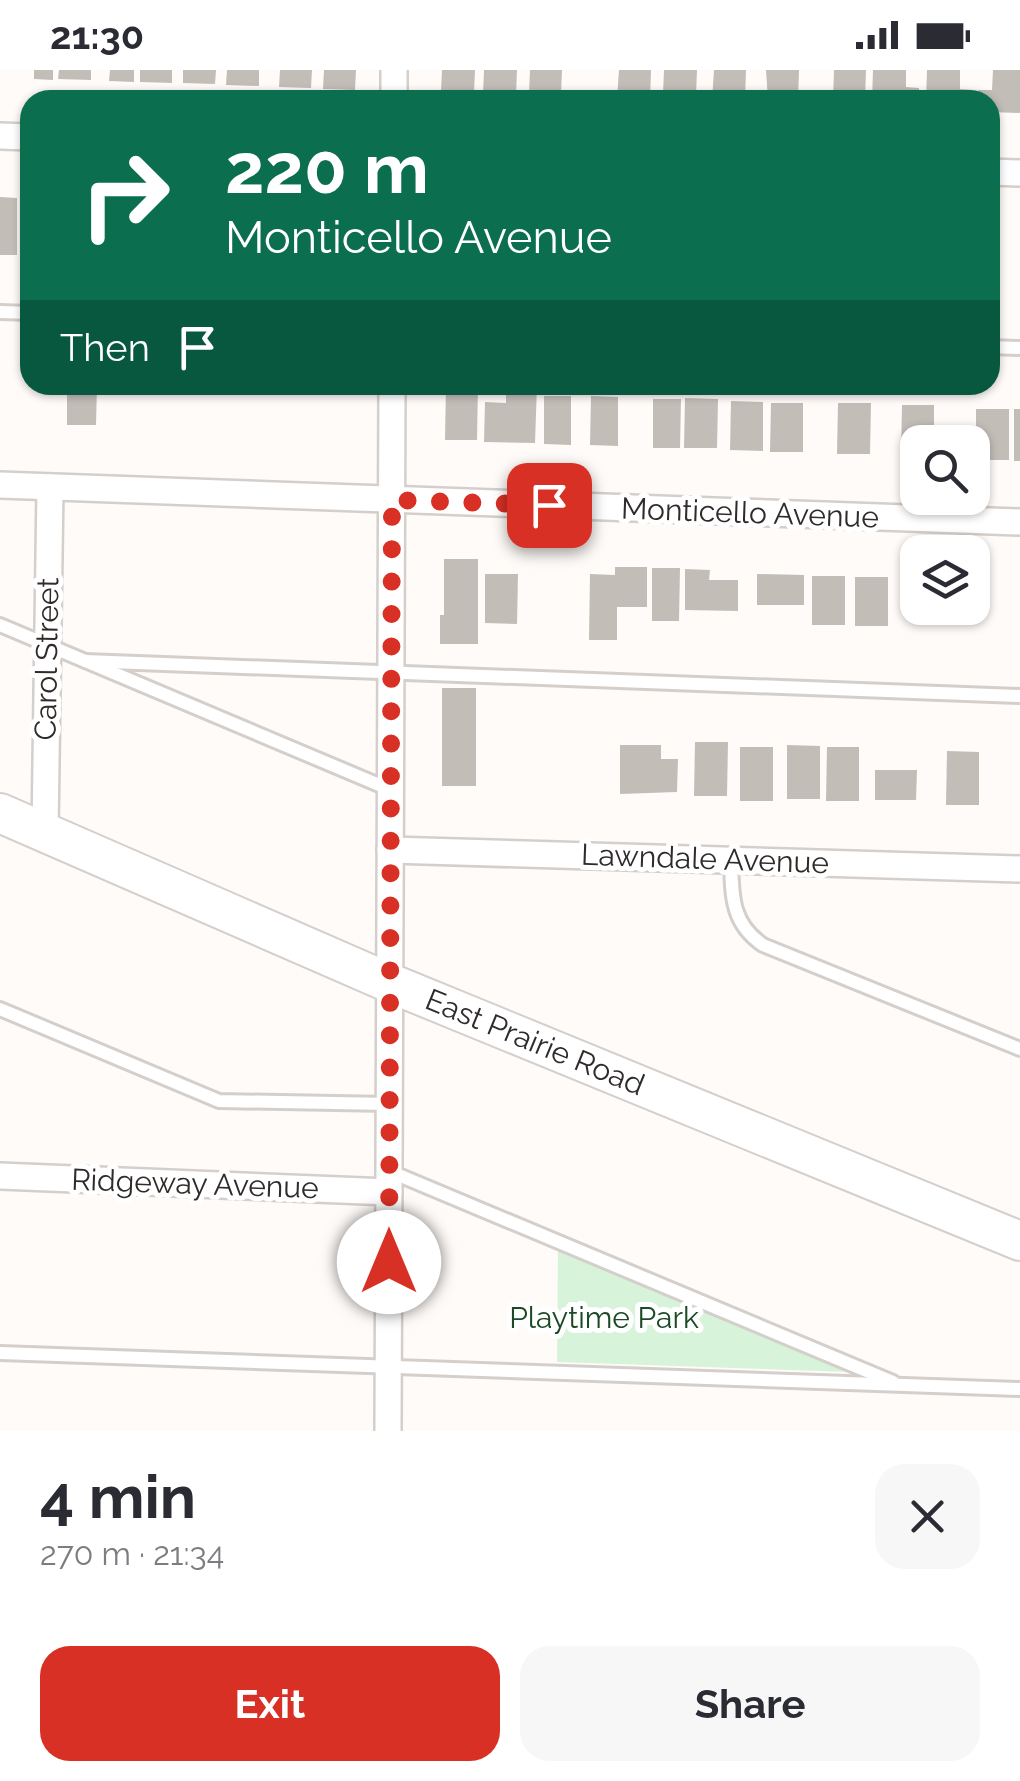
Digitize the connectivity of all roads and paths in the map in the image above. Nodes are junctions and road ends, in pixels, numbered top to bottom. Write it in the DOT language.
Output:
graph roads {
  1 [pos="392,395"];
  2 [pos="0,485"];
  3 [pos="50,487"];
  4 [pos="392,500"];
  5 [pos="1020,522"];
  6 [pos="0,625"];
  7 [pos="48,646"];
  8 [pos="85,661"];
  9 [pos="391,674"];
  10 [pos="1020,696"];
  11 [pos="391,790"];
  12 [pos="0,813"];
  13 [pos="45,832"];
  14 [pos="390,850"];
  15 [pos="732,860"];
  16 [pos="1020,869"];
  17 [pos="390,984"];
  18 [pos="0,1009"];
  19 [pos="1020,1048"];
  20 [pos="390,1104"];
  21 [pos="0,1176"];
  22 [pos="389,1181"];
  23 [pos="1020,1241"];
  24 [pos="0,1352"];
  25 [pos="388,1368"];
  26 [pos="900,1385"];
  27 [pos="1020,1389"];
  28 [pos="388,1431"];
  1 -- 4 [label="street"];
  2 -- 3 [label="street, Monticello Avenue"];
  3 -- 4 [label="street, Monticello Avenue"];
  3 -- 7 [label="street, Carol Street"];
  4 -- 5 [label="street, Monticello Avenue"];
  4 -- 9 [label="street"];
  6 -- 7 [label="lane"];
  7 -- 8 [label="lane"];
  7 -- 13 [label="street, Carol Street"];
  8 -- 9 [label="lane"];
  8 -- 11 [label="lane"];
  9 -- 10 [label="lane"];
  9 -- 11 [label="street"];
  11 -- 14 [label="street"];
  12 -- 13 [label="street, East Prairie Road"];
  13 -- 17 [label="street, East Prairie Road"];
  14 -- 15 [label="street, Lawndale Avenue"];
  14 -- 17 [label="street"];
  15 -- 16 [label="street, Lawndale Avenue"];
  15 -- 19 [label="lane"];
  17 -- 20 [label="street"];
  17 -- 23 [label="street, East Prairie Road"];
  18 -- 20 [label="lane"];
  20 -- 22 [label="street"];
  21 -- 22 [label="street, Ridgeway Avenue"];
  22 -- 25 [label="street"];
  22 -- 26 [label="lane"];
  24 -- 25 [label="lane"];
  25 -- 26 [label="lane"];
  25 -- 28 [label="street"];
  26 -- 27 [label="lane"];
}
